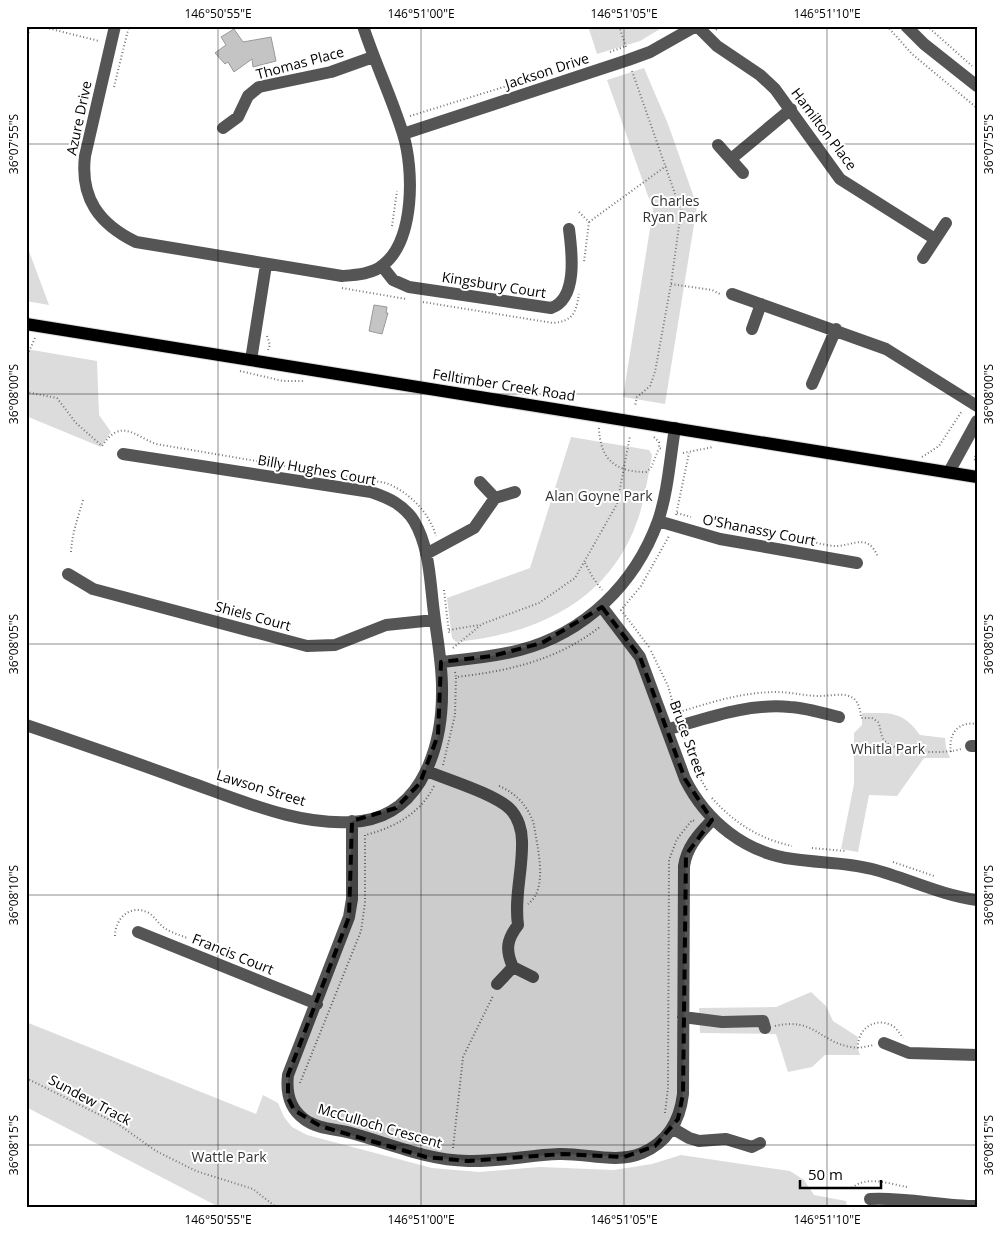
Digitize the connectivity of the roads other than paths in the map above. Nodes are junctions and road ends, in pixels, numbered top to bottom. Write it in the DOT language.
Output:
graph roads {
  1 [pos="115,26"];
  2 [pos="363,26"];
  3 [pos="696,26"];
  4 [pos="906,26"];
  5 [pos="373,57"];
  6 [pos="977,86"];
  7 [pos="791,109"];
  8 [pos="223,128"];
  9 [pos="403,134"];
  10 [pos="718,145"];
  11 [pos="731,159"];
  12 [pos="743,173"];
  13 [pos="946,223"];
  14 [pos="569,229"];
  15 [pos="935,238"];
  16 [pos="924,258"];
  17 [pos="266,265"];
  18 [pos="382,266"];
  19 [pos="732,294"];
  20 [pos="760,304"];
  21 [pos="26,324"];
  22 [pos="752,329"];
  23 [pos="836,329"];
  24 [pos="252,360"];
  25 [pos="812,384"];
  26 [pos="973,403"];
  27 [pos="977,421"];
  28 [pos="675,428"];
  29 [pos="123,454"];
  30 [pos="949,472"];
  31 [pos="977,477"];
  32 [pos="480,482"];
  33 [pos="514,492"];
  34 [pos="495,498"];
  35 [pos="658,521"];
  36 [pos="426,554"];
  37 [pos="857,563"];
  38 [pos="68,574"];
  39 [pos="606,603"];
  40 [pos="440,627"];
  41 [pos="441,662"];
  42 [pos="839,717"];
  43 [pos="26,725"];
  44 [pos="668,730"];
  45 [pos="427,771"];
  46 [pos="712,820"];
  47 [pos="352,821"];
  48 [pos="977,900"];
  49 [pos="138,932"];
  50 [pos="513,967"];
  51 [pos="533,977"];
  52 [pos="497,984"];
  53 [pos="317,1004"];
  54 [pos="683,1017"];
  55 [pos="765,1028"];
  56 [pos="884,1043"];
  57 [pos="977,1055"];
  58 [pos="672,1128"];
  59 [pos="760,1143"];
  60 [pos="870,1199"];
  61 [pos="977,1206"];
  1 -- 17 [label="street, Azure Drive"];
  2 -- 5 [label="street"];
  3 -- 7 [label="street, Hamilton Place"];
  3 -- 9 [label="street, Jackson Drive"];
  4 -- 6 [label="street"];
  5 -- 8 [label="street, Thomas Place"];
  5 -- 9 [label="street"];
  7 -- 11 [label="street"];
  7 -- 15 [label="street, Hamilton Place"];
  9 -- 18 [label="street"];
  10 -- 11 [label="street"];
  11 -- 12 [label="street"];
  13 -- 15 [label="street"];
  14 -- 18 [label="street, Kingsbury Court"];
  15 -- 16 [label="street"];
  17 -- 18 [label="street, Azure Drive"];
  17 -- 24 [label="street"];
  19 -- 20 [label="street"];
  20 -- 22 [label="street"];
  20 -- 23 [label="street"];
  21 -- 24 [label="main road, Felltimber Creek Road"];
  23 -- 25 [label="street"];
  23 -- 26 [label="street"];
  24 -- 28 [label="main road, Felltimber Creek Road"];
  27 -- 30 [label="street"];
  28 -- 30 [label="main road, Felltimber Creek Road"];
  28 -- 35 [label="street"];
  29 -- 36 [label="street, Billy Hughes Court"];
  30 -- 31 [label="main road, Felltimber Creek Road"];
  32 -- 34 [label="street"];
  33 -- 34 [label="street"];
  34 -- 36 [label="street"];
  35 -- 37 [label="street, O'Shanassy Court"];
  35 -- 39 [label="street"];
  36 -- 40 [label="street, Billy Hughes Court"];
  38 -- 40 [label="street, Shiels Court"];
  39 -- 41 [label="street"];
  39 -- 44 [label="street, Bruce Street"];
  40 -- 41 [label="street, Billy Hughes Court"];
  41 -- 45 [label="street, Lawson Street"];
  42 -- 44 [label="street"];
  43 -- 47 [label="street, Lawson Street"];
  44 -- 46 [label="street, Bruce Street"];
  45 -- 47 [label="street, Lawson Street"];
  45 -- 50 [label="street"];
  46 -- 48 [label="street, Bruce Street"];
  46 -- 54 [label="street, McCulloch Crescent"];
  47 -- 53 [label="street, McCulloch Crescent"];
  49 -- 53 [label="street, Francis Court"];
  50 -- 51 [label="street"];
  50 -- 52 [label="street"];
  53 -- 58 [label="street, McCulloch Crescent"];
  54 -- 55 [label="street"];
  54 -- 58 [label="street, McCulloch Crescent"];
  56 -- 57 [label="street"];
  58 -- 59 [label="street"];
  60 -- 61 [label="street"];
}
